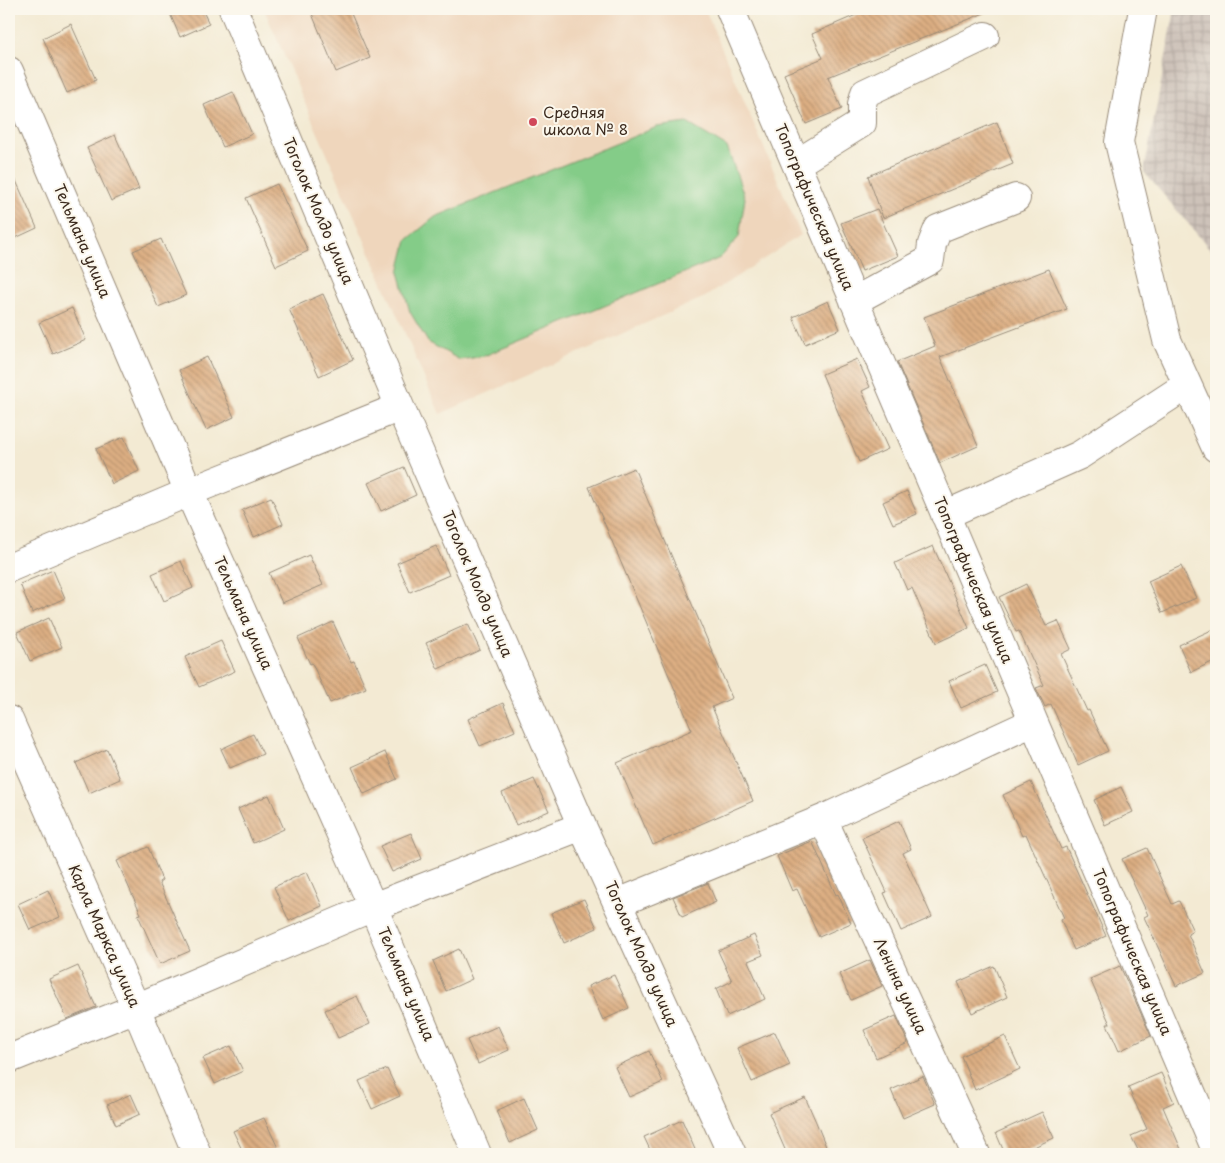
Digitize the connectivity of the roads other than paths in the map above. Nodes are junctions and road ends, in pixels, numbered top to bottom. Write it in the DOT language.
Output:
graph roads {
  1 [pos="234,9"];
  2 [pos="730,9"];
  3 [pos="1143,9"];
  4 [pos="985,36"];
  5 [pos="9,71"];
  6 [pos="796,164"];
  7 [pos="1016,198"];
  8 [pos="854,301"];
  9 [pos="1187,385"];
  10 [pos="400,407"];
  11 [pos="1216,448"];
  12 [pos="189,492"];
  13 [pos="945,515"];
  14 [pos="9,568"];
  15 [pos="9,720"];
  16 [pos="1033,722"];
  17 [pos="823,818"];
  18 [pos="582,826"];
  19 [pos="618,903"];
  20 [pos="373,907"];
  21 [pos="136,1008"];
  22 [pos="9,1059"];
  23 [pos="1216,1150"];
  24 [pos="197,1154"];
  25 [pos="477,1154"];
  26 [pos="732,1154"];
  27 [pos="976,1154"];
  1 -- 10 [label="street, Тоголок Молдо улица"];
  2 -- 6 [label="street, Топографическая улица"];
  3 -- 9 [label="street"];
  4 -- 6 [label="street"];
  5 -- 12 [label="street, Тельмана улица"];
  6 -- 8 [label="street, Топографическая улица"];
  7 -- 8 [label="street"];
  8 -- 13 [label="street, Топографическая улица"];
  9 -- 11 [label="street"];
  9 -- 13 [label="street"];
  10 -- 12 [label="street"];
  10 -- 18 [label="street, Тоголок Молдо улица"];
  12 -- 14 [label="street"];
  12 -- 20 [label="street, Тельмана улица"];
  13 -- 16 [label="street, Топографическая улица"];
  15 -- 21 [label="street, Карла Маркса улица"];
  16 -- 17 [label="street"];
  16 -- 23 [label="street, Топографическая улица"];
  17 -- 19 [label="street"];
  17 -- 27 [label="street, Ленина улица"];
  18 -- 19 [label="street, Тоголок Молдо улица"];
  18 -- 20 [label="street"];
  19 -- 26 [label="street, Тоголок Молдо улица"];
  20 -- 21 [label="street"];
  20 -- 25 [label="street, Тельмана улица"];
  21 -- 22 [label="street"];
  21 -- 24 [label="street, Карла Маркса улица"];
}
